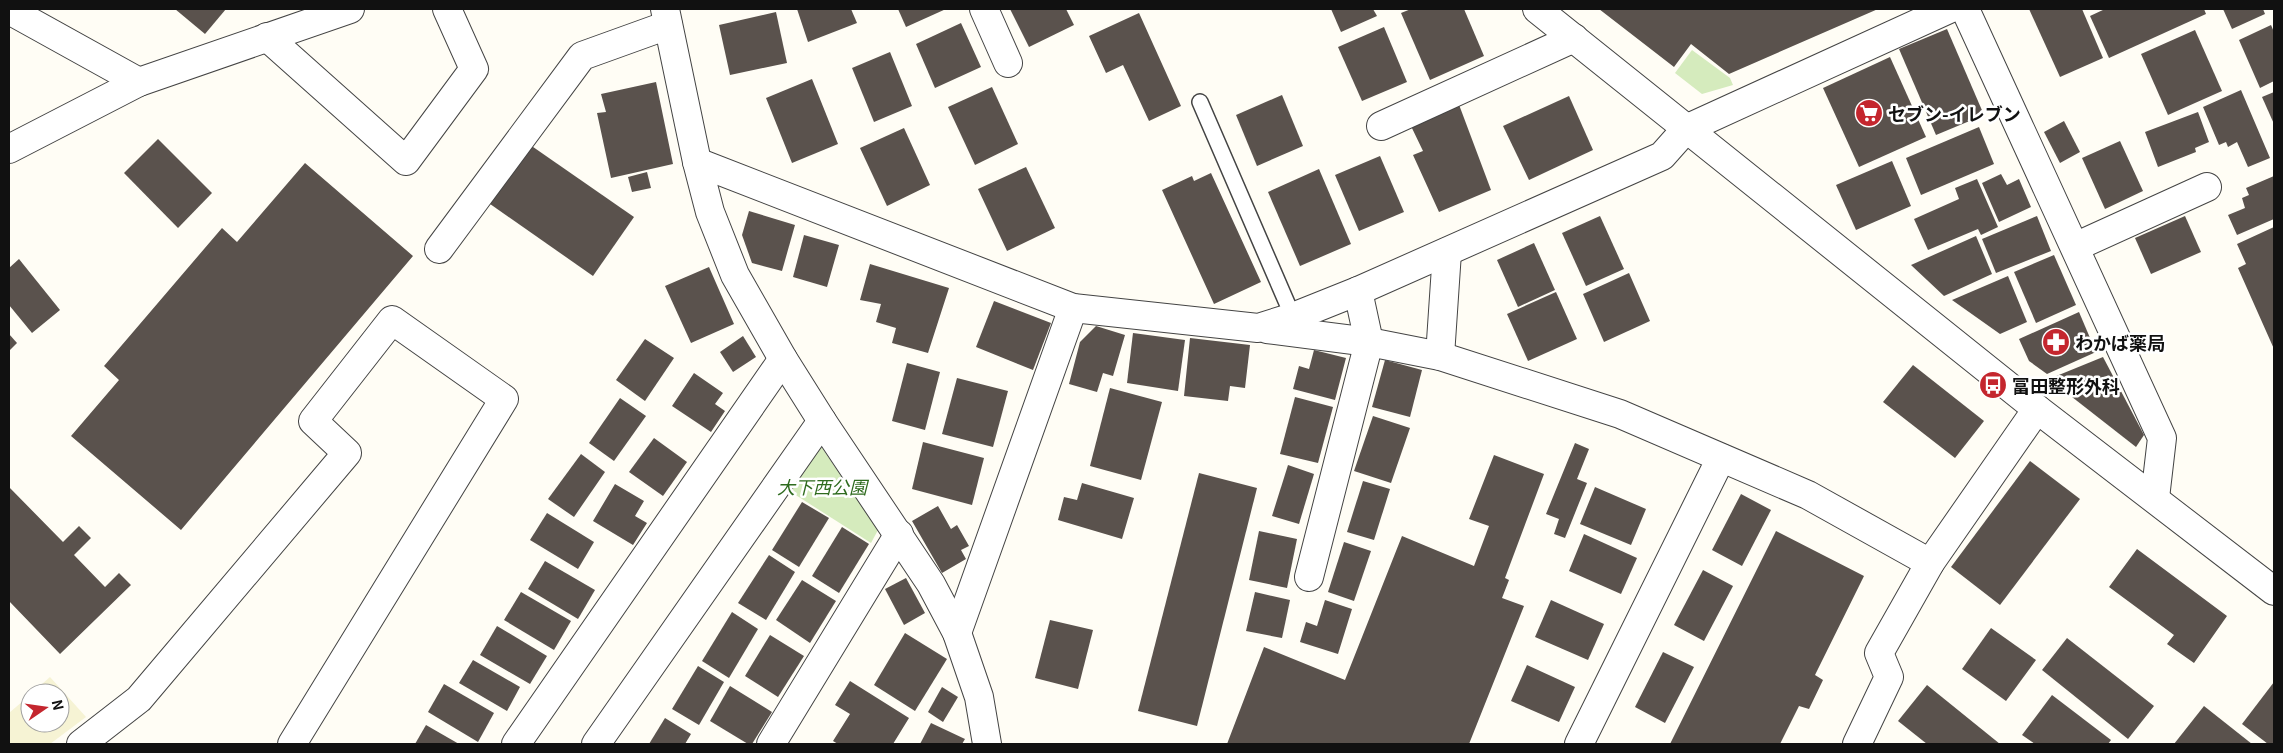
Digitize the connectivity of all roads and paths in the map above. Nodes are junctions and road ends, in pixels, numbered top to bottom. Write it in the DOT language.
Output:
graph roads {
  1 [pos="350,9"];
  2 [pos="447,9"];
  3 [pos="984,9"];
  4 [pos="1538,9"];
  5 [pos="1949,9"];
  6 [pos="1965,9"];
  7 [pos="11,10"];
  8 [pos="667,17"];
  9 [pos="267,37"];
  10 [pos="1574,38"];
  11 [pos="1008,63"];
  12 [pos="139,82"];
  13 [pos="1200,102"];
  14 [pos="1381,126"];
  15 [pos="1686,130"];
  16 [pos="9,149"];
  17 [pos="697,162"];
  18 [pos="2207,187"];
  19 [pos="2075,248"];
  20 [pos="439,249"];
  21 [pos="1447,252"];
  22 [pos="1358,292"];
  23 [pos="1073,308"];
  24 [pos="1294,317"];
  25 [pos="1258,328"];
  26 [pos="1369,342"];
  27 [pos="1440,356"];
  28 [pos="783,359"];
  29 [pos="2037,409"];
  30 [pos="822,421"];
  31 [pos="1722,458"];
  32 [pos="2155,498"];
  33 [pos="898,534"];
  34 [pos="1930,562"];
  35 [pos="1309,577"];
  36 [pos="2273,589"];
  37 [pos="957,633"];
  38 [pos="81,744"];
  39 [pos="292,744"];
  40 [pos="516,744"];
  41 [pos="596,744"];
  42 [pos="771,744"];
  43 [pos="988,744"];
  44 [pos="1580,744"];
  45 [pos="1857,744"];
  1 -- 9 [label="street"];
  2 -- 9 [label="street"];
  3 -- 11 [label="street"];
  4 -- 10 [label="street"];
  5 -- 15 [label="street"];
  6 -- 19 [label="street"];
  7 -- 12 [label="street"];
  8 -- 17 [label="street"];
  8 -- 20 [label="street"];
  9 -- 12 [label="street"];
  10 -- 14 [label="street"];
  10 -- 15 [label="street"];
  12 -- 16 [label="street"];
  13 -- 24 [label="lane"];
  15 -- 21 [label="street"];
  15 -- 29 [label="street"];
  17 -- 23 [label="street"];
  17 -- 28 [label="street"];
  18 -- 19 [label="street"];
  19 -- 32 [label="street"];
  21 -- 22 [label="street"];
  21 -- 27 [label="street"];
  22 -- 24 [label="street"];
  22 -- 26 [label="street"];
  23 -- 25 [label="street"];
  23 -- 37 [label="street"];
  24 -- 25 [label="street"];
  25 -- 26 [label="street"];
  26 -- 27 [label="street"];
  26 -- 35 [label="street"];
  27 -- 31 [label="street"];
  28 -- 30 [label="street"];
  28 -- 40 [label="street"];
  29 -- 32 [label="street"];
  29 -- 34 [label="street"];
  30 -- 33 [label="street"];
  30 -- 41 [label="street"];
  31 -- 34 [label="street"];
  31 -- 44 [label="street"];
  32 -- 36 [label="street"];
  33 -- 37 [label="street"];
  33 -- 42 [label="street"];
  34 -- 45 [label="street"];
  37 -- 43 [label="street"];
  38 -- 39 [label="street"];
}
